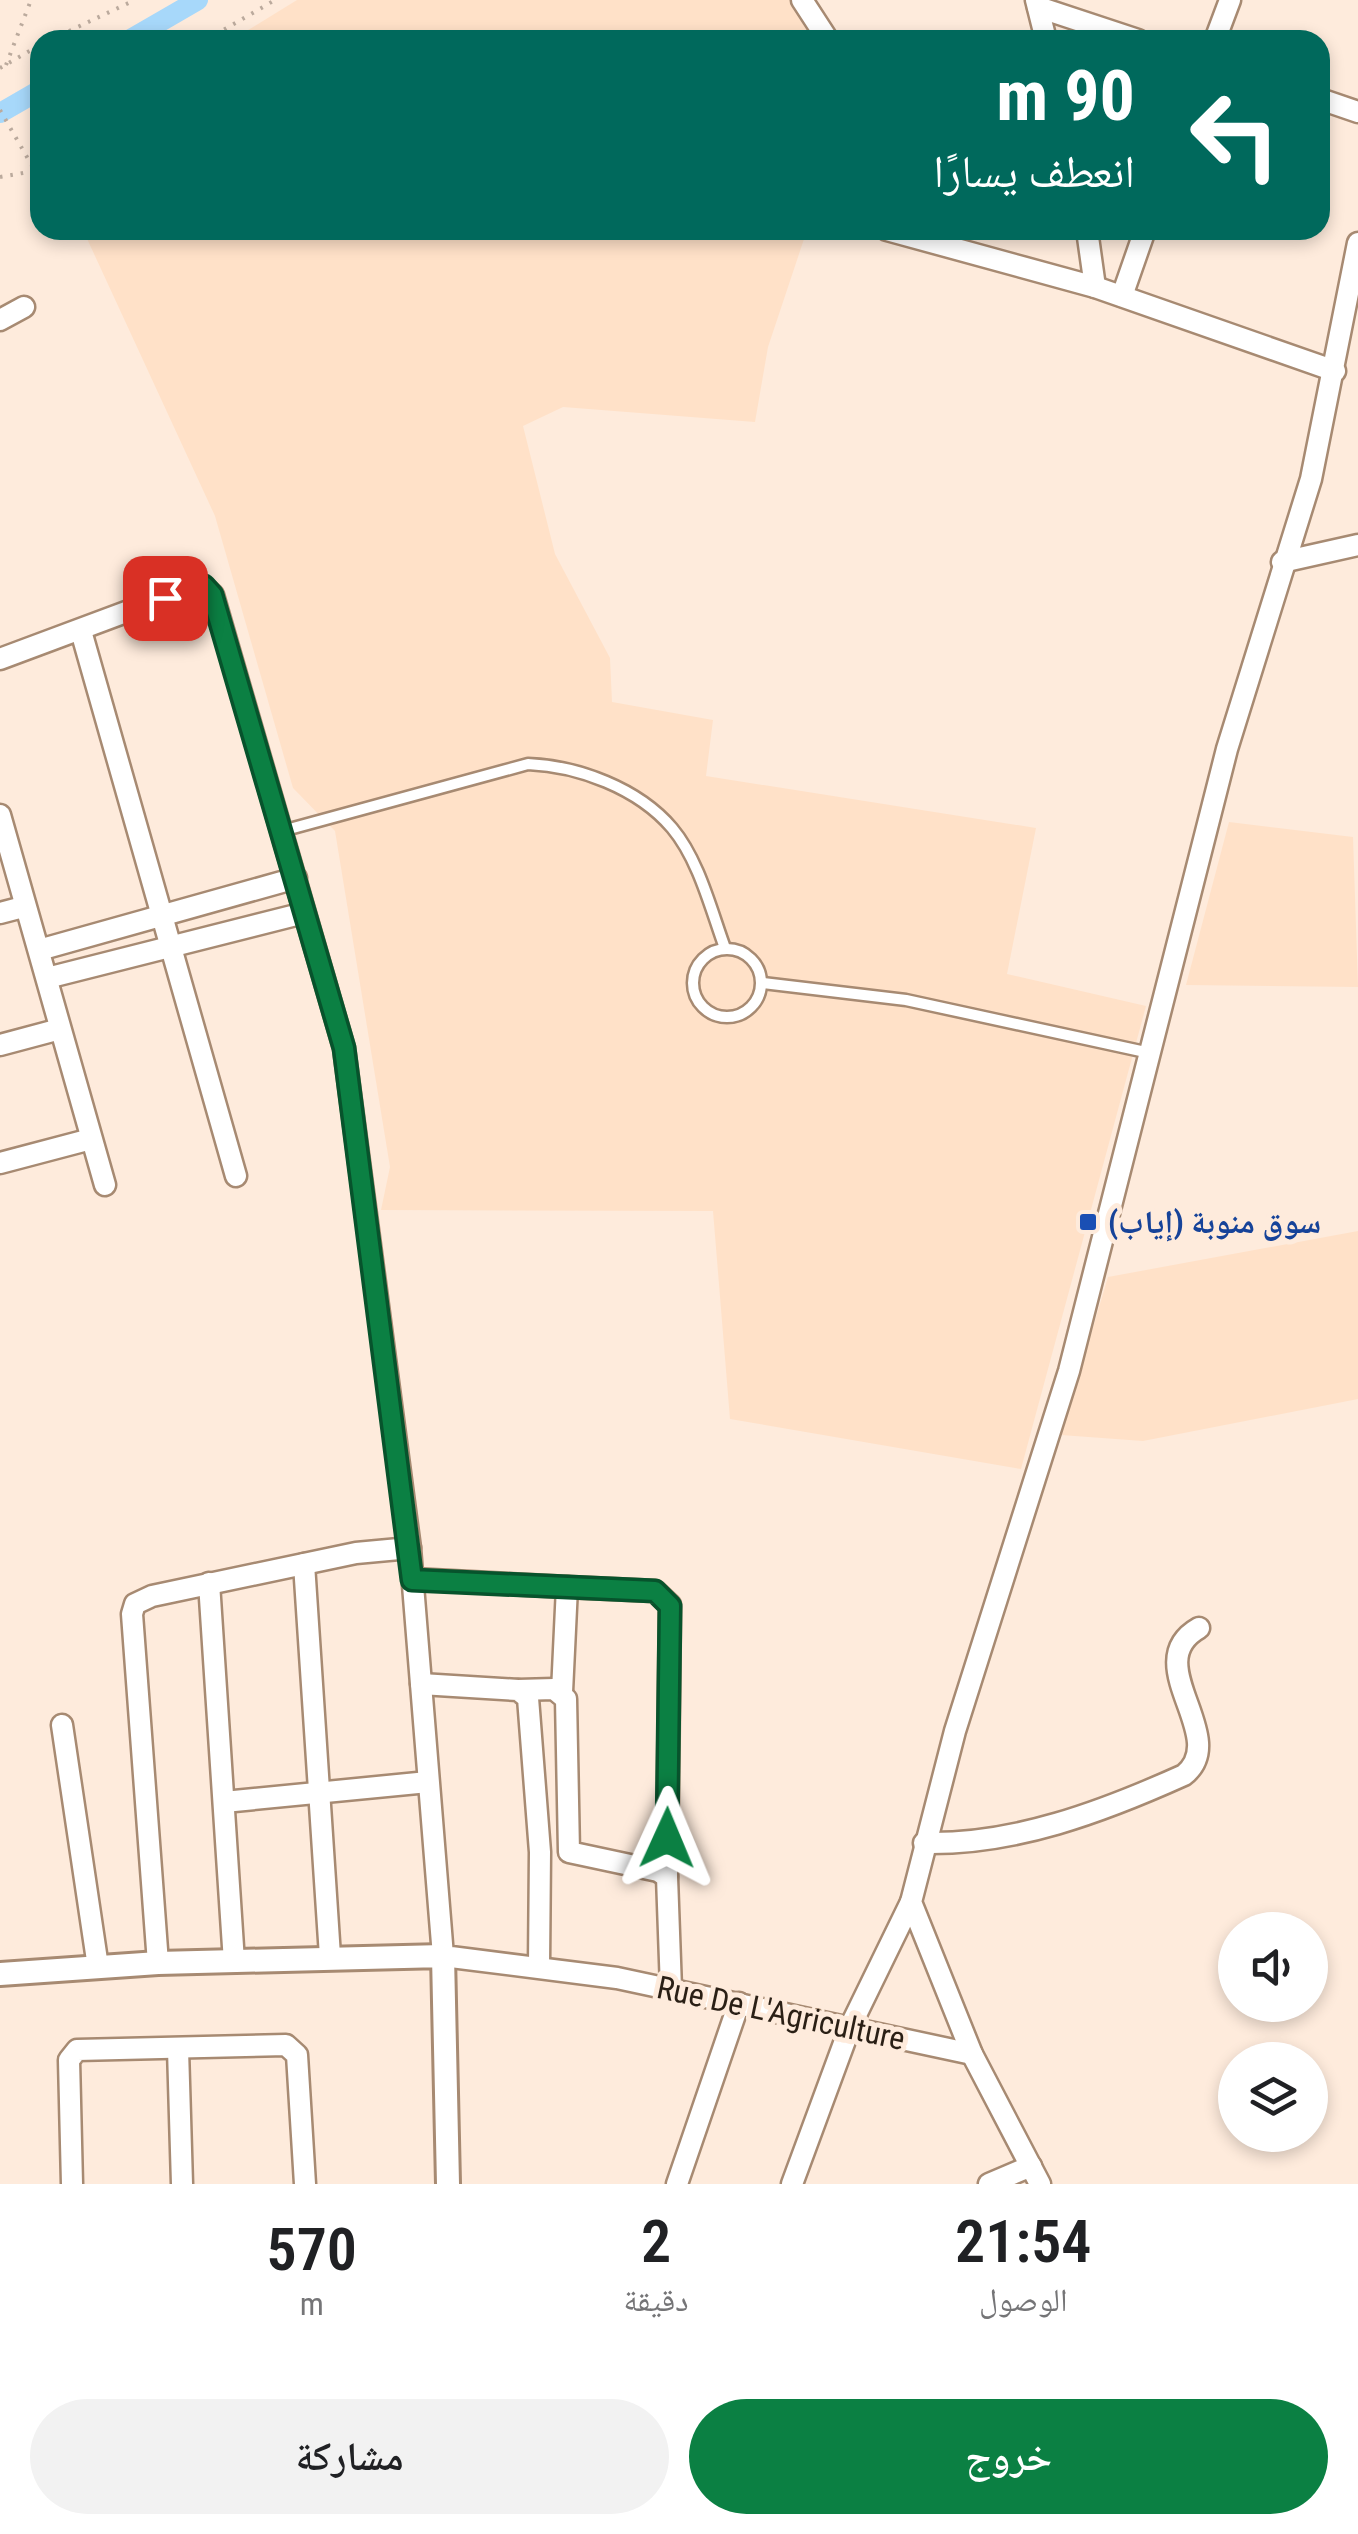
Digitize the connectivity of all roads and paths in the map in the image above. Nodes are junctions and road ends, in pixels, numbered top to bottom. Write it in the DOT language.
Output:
graph roads {
  1 [pos="31,0"];
  2 [pos="135,0"];
  3 [pos="275,0"];
  4 [pos="802,0"];
  5 [pos="1230,0"];
  6 [pos="1037,4"];
  7 [pos="71,30"];
  8 [pos="223,30"];
  9 [pos="822,30"];
  10 [pos="1044,30"];
  11 [pos="1110,30"];
  12 [pos="1219,30"];
  13 [pos="30,51"];
  14 [pos="3,66"];
  15 [pos="1330,102"];
  16 [pos="0,110"];
  17 [pos="1358,112"];
  18 [pos="30,160"];
  19 [pos="30,172"];
  20 [pos="0,177"];
  21 [pos="953,240"];
  22 [pos="1088,240"];
  23 [pos="1142,240"];
  24 [pos="1358,243"];
  25 [pos="1095,287"];
  26 [pos="1122,296"];
  27 [pos="24,307"];
  28 [pos="0,320"];
  29 [pos="1335,370"];
  30 [pos="1358,545"];
  31 [pos="1282,562"];
  32 [pos="82,631"];
  33 [pos="0,634"];
  34 [pos="4,657"];
  35 [pos="0,815"];
  36 [pos="282,832"];
  37 [pos="296,878"];
  38 [pos="24,907"];
  39 [pos="0,913"];
  40 [pos="304,913"];
  41 [pos="162,917"];
  42 [pos="169,945"];
  43 [pos="726,948"];
  44 [pos="39,950"];
  45 [pos="48,978"];
  46 [pos="763,982"];
  47 [pos="60,1029"];
  48 [pos="0,1045"];
  49 [pos="1151,1053"];
  50 [pos="91,1138"];
  51 [pos="0,1163"];
  52 [pos="236,1176"];
  53 [pos="105,1185"];
  54 [pos="410,1548"];
  55 [pos="304,1564"];
  56 [pos="412,1580"];
  57 [pos="209,1583"];
  58 [pos="566,1587"];
  59 [pos="1199,1628"];
  60 [pos="421,1684"];
  61 [pos="518,1690"];
  62 [pos="562,1692"];
  63 [pos="62,1725"];
  64 [pos="428,1782"];
  65 [pos="319,1794"];
  66 [pos="224,1802"];
  67 [pos="924,1843"];
  68 [pos="540,1852"];
  69 [pos="569,1852"];
  70 [pos="667,1877"];
  71 [pos="911,1902"];
  72 [pos="330,1956"];
  73 [pos="443,1956"];
  74 [pos="234,1962"];
  75 [pos="158,1963"];
  76 [pos="540,1965"];
  77 [pos="98,1967"];
  78 [pos="0,1974"];
  79 [pos="672,1989"];
  80 [pos="739,2004"];
  81 [pos="850,2027"];
  82 [pos="178,2049"];
  83 [pos="972,2054"];
  84 [pos="1036,2175"];
  85 [pos="72,2184"];
  86 [pos="182,2184"];
  87 [pos="305,2184"];
  88 [pos="448,2184"];
  89 [pos="677,2184"];
  90 [pos="792,2184"];
  91 [pos="989,2184"];
  1 -- 14 [label="path"];
  2 -- 7 [label="path"];
  3 -- 8 [label="path"];
  4 -- 9 [label="street"];
  5 -- 12 [label="street"];
  6 -- 10 [label="street"];
  6 -- 11 [label="street"];
  13 -- 14 [label="path"];
  15 -- 17 [label="street"];
  16 -- 18 [label="path"];
  19 -- 20 [label="path"];
  21 -- 25 [label="street"];
  22 -- 25 [label="street"];
  23 -- 26 [label="street"];
  24 -- 29 [label="street"];
  25 -- 26 [label="street"];
  26 -- 29 [label="street"];
  27 -- 28 [label="street"];
  29 -- 31 [label="street"];
  30 -- 31 [label="street"];
  31 -- 49 [label="street"];
  32 -- 34 [label="street"];
  32 -- 36 [label="street"];
  32 -- 41 [label="street"];
  33 -- 34 [label="street"];
  35 -- 38 [label="street"];
  36 -- 37 [label="street"];
  36 -- 43 [label="lane"];
  37 -- 40 [label="street"];
  37 -- 41 [label="street"];
  38 -- 39 [label="street"];
  38 -- 44 [label="street"];
  40 -- 42 [label="street"];
  40 -- 54 [label="street"];
  41 -- 42 [label="street"];
  41 -- 44 [label="street"];
  42 -- 45 [label="street"];
  42 -- 52 [label="street"];
  43 -- 46 [label="lane"];
  43 -- 46 [label="lane"];
  44 -- 45 [label="street"];
  45 -- 47 [label="street"];
  46 -- 49 [label="lane"];
  47 -- 48 [label="street"];
  47 -- 50 [label="street"];
  49 -- 67 [label="street"];
  50 -- 51 [label="street"];
  50 -- 53 [label="street"];
  54 -- 55 [label="street"];
  54 -- 56 [label="street"];
  55 -- 57 [label="street"];
  55 -- 65 [label="street"];
  56 -- 58 [label="street"];
  56 -- 60 [label="street"];
  57 -- 66 [label="street"];
  57 -- 75 [label="street"];
  58 -- 62 [label="street"];
  58 -- 70 [label="street"];
  59 -- 67 [label="street"];
  60 -- 61 [label="street"];
  60 -- 64 [label="street"];
  61 -- 62 [label="street"];
  61 -- 68 [label="street"];
  62 -- 69 [label="street"];
  63 -- 77 [label="street"];
  64 -- 65 [label="street"];
  64 -- 73 [label="street"];
  65 -- 66 [label="street"];
  65 -- 72 [label="street"];
  66 -- 74 [label="street"];
  67 -- 71 [label="street"];
  68 -- 69 [label="street"];
  68 -- 76 [label="street"];
  69 -- 70 [label="street"];
  70 -- 79 [label="street"];
  71 -- 81 [label="street"];
  71 -- 83 [label="street"];
  72 -- 73 [label="street"];
  72 -- 74 [label="street"];
  73 -- 76 [label="street, Rue De L'Agriculture"];
  73 -- 88 [label="street"];
  74 -- 75 [label="street"];
  75 -- 77 [label="street"];
  76 -- 79 [label="street, Rue De L'Agriculture"];
  77 -- 78 [label="street"];
  79 -- 80 [label="street, Rue De L'Agriculture"];
  80 -- 81 [label="street, Rue De L'Agriculture"];
  80 -- 89 [label="street"];
  81 -- 83 [label="street, Rue De L'Agriculture"];
  81 -- 90 [label="street"];
  82 -- 85 [label="street"];
  82 -- 86 [label="street"];
  82 -- 87 [label="street"];
  83 -- 84 [label="street"];
  84 -- 91 [label="street"];
}
